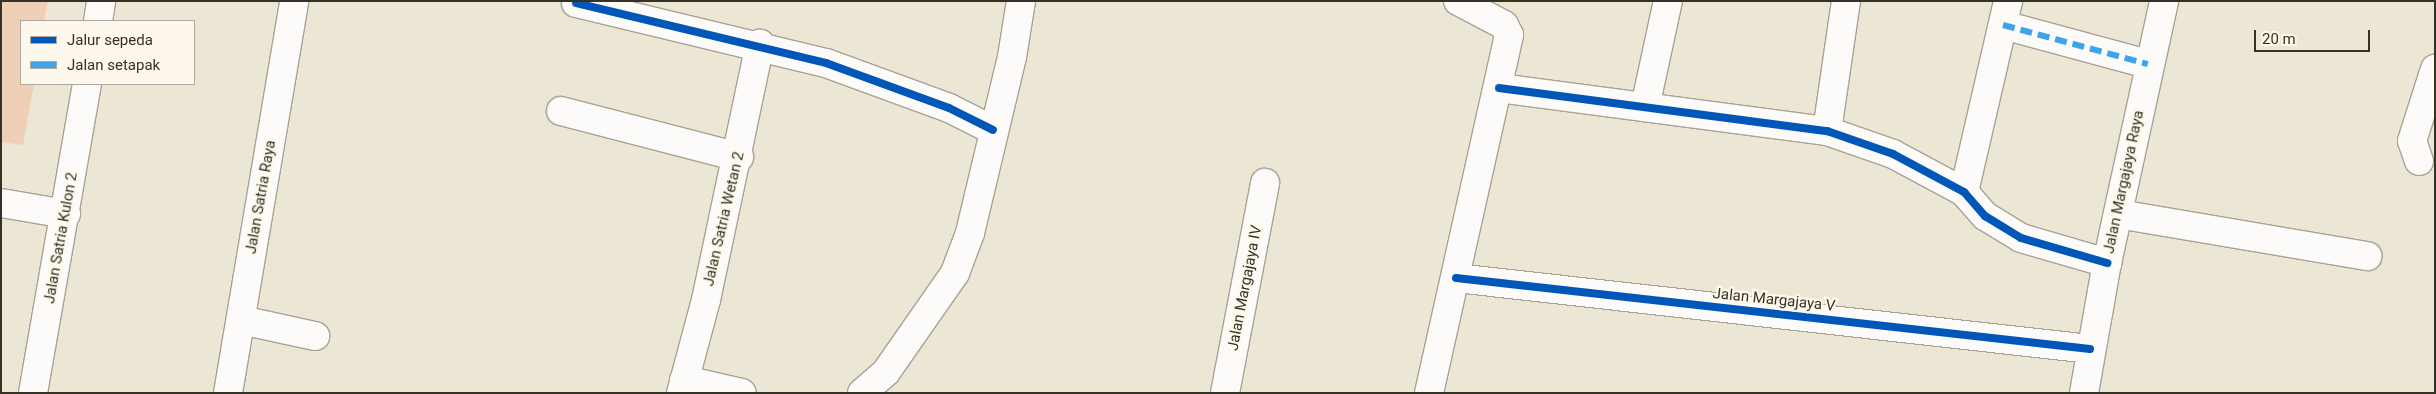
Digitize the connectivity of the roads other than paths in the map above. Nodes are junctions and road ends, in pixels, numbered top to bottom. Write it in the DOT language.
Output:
graph roads {
  1 [pos="101,1"];
  2 [pos="294,1"];
  3 [pos="1021,1"];
  4 [pos="1458,1"];
  5 [pos="1668,1"];
  6 [pos="1846,1"];
  7 [pos="2164,1"];
  8 [pos="576,3"];
  9 [pos="2006,13"];
  10 [pos="98,20"];
  11 [pos="760,44"];
  12 [pos="2148,64"];
  13 [pos="2435,69"];
  14 [pos="87,85"];
  15 [pos="1499,88"];
  16 [pos="1645,107"];
  17 [pos="561,111"];
  18 [pos="993,130"];
  19 [pos="1826,131"];
  20 [pos="739,157"];
  21 [pos="2419,161"];
  22 [pos="1265,183"];
  23 [pos="1964,192"];
  24 [pos="1,204"];
  25 [pos="66,214"];
  26 [pos="2118,214"];
  27 [pos="2367,256"];
  28 [pos="2107,264"];
  29 [pos="1456,278"];
  30 [pos="240,320"];
  31 [pos="315,336"];
  32 [pos="2090,349"];
  33 [pos="683,386"];
  34 [pos="33,393"];
  35 [pos="228,393"];
  36 [pos="742,393"];
  37 [pos="862,393"];
  38 [pos="1225,393"];
  39 [pos="1429,393"];
  40 [pos="2084,393"];
  1 -- 10 [label="street"];
  2 -- 30 [label="street, Jalan Satria Raya"];
  3 -- 18 [label="street"];
  4 -- 15 [label="street"];
  5 -- 16 [label="street"];
  6 -- 19 [label="street"];
  7 -- 12 [label="street, Jalan Margajaya Raya"];
  8 -- 11 [label="street"];
  9 -- 12 [label="street"];
  9 -- 23 [label="street"];
  11 -- 18 [label="street"];
  11 -- 20 [label="street, Jalan Satria Wetan 2"];
  12 -- 26 [label="street, Jalan Margajaya Raya"];
  13 -- 21 [label="street"];
  14 -- 25 [label="street, Jalan Satria Kulon 2"];
  15 -- 16 [label="street"];
  15 -- 29 [label="street"];
  16 -- 19 [label="street"];
  17 -- 20 [label="street"];
  18 -- 37 [label="street"];
  19 -- 23 [label="street"];
  20 -- 33 [label="street, Jalan Satria Wetan 2"];
  22 -- 38 [label="street, Jalan Margajaya IV"];
  23 -- 28 [label="street"];
  24 -- 25 [label="street"];
  25 -- 34 [label="street, Jalan Satria Kulon 2"];
  26 -- 27 [label="street"];
  26 -- 28 [label="street, Jalan Margajaya Raya"];
  28 -- 32 [label="street, Jalan Margajaya Raya"];
  29 -- 32 [label="street, Jalan Margajaya V"];
  29 -- 39 [label="street"];
  30 -- 31 [label="street"];
  30 -- 35 [label="street, Jalan Satria Raya"];
  32 -- 40 [label="street, Jalan Margajaya Raya"];
  33 -- 36 [label="street"];
}
